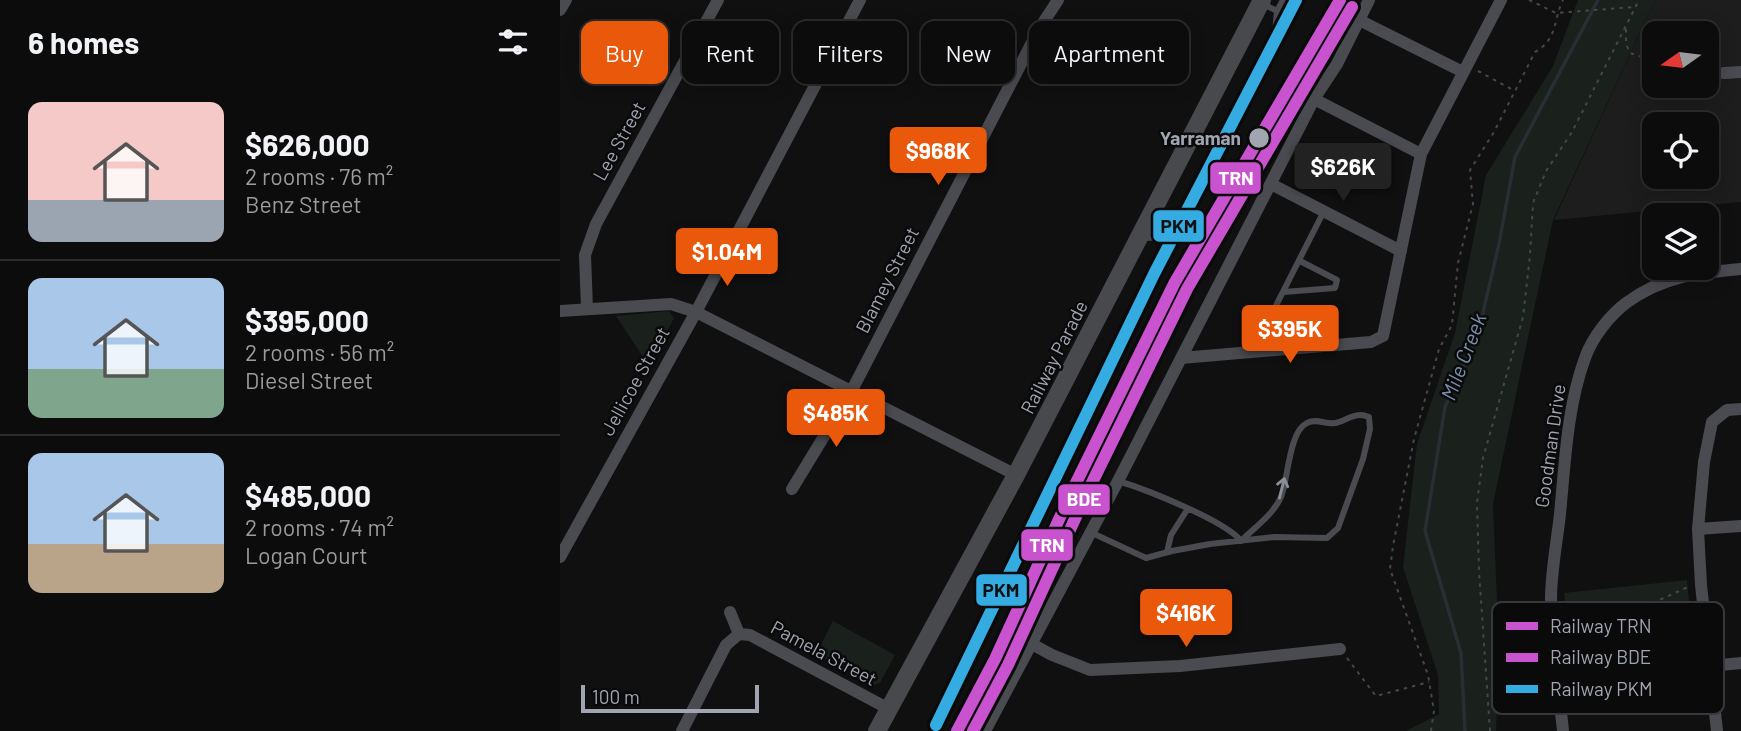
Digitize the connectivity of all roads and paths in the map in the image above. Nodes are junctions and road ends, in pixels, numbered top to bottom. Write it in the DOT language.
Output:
graph roads {
  1 [pos="566,0"];
  2 [pos="718,0"];
  3 [pos="860,0"];
  4 [pos="1058,0"];
  5 [pos="1283,0"];
  6 [pos="1369,0"];
  7 [pos="1501,0"];
  8 [pos="1529,0"];
  9 [pos="1563,0"];
  10 [pos="1639,0"];
  11 [pos="1267,5"];
  12 [pos="1635,6"];
  13 [pos="560,10"];
  14 [pos="1556,13"];
  15 [pos="1359,20"];
  16 [pos="1626,28"];
  17 [pos="1642,57"];
  18 [pos="1465,69"];
  19 [pos="1741,72"];
  20 [pos="1724,73"];
  21 [pos="1514,90"];
  22 [pos="1314,99"];
  23 [pos="1271,153"];
  24 [pos="1421,154"];
  25 [pos="1271,184"];
  26 [pos="1324,211"];
  27 [pos="1139,239"];
  28 [pos="1401,251"];
  29 [pos="1300,261"];
  30 [pos="1741,269"];
  31 [pos="1284,292"];
  32 [pos="587,309"];
  33 [pos="560,311"];
  34 [pos="696,312"];
  35 [pos="1257,351"];
  36 [pos="1181,358"];
  37 [pos="851,393"];
  38 [pos="1741,409"];
  39 [pos="1016,475"];
  40 [pos="1118,481"];
  41 [pos="792,489"];
  42 [pos="1187,510"];
  43 [pos="1741,526"];
  44 [pos="1698,529"];
  45 [pos="1090,532"];
  46 [pos="1241,541"];
  47 [pos="1167,552"];
  48 [pos="1064,554"];
  49 [pos="560,557"];
  50 [pos="1701,585"];
  51 [pos="1551,602"];
  52 [pos="1655,602"];
  53 [pos="1703,602"];
  54 [pos="730,612"];
  55 [pos="739,634"];
  56 [pos="1030,643"];
  57 [pos="1340,649"];
  58 [pos="1429,682"];
  59 [pos="889,709"];
  60 [pos="682,731"];
  61 [pos="877,731"];
  62 [pos="985,731"];
  63 [pos="1431,731"];
  64 [pos="1490,731"];
  1 -- 13 [label="street"];
  2 -- 32 [label="street, Lee Street"];
  3 -- 34 [label="street, Jellicoe Street"];
  4 -- 37 [label="street, Blamey Street"];
  5 -- 11 [label="lane"];
  6 -- 15 [label="street"];
  7 -- 18 [label="street"];
  8 -- 14 [label="path"];
  9 -- 14 [label="path"];
  10 -- 12 [label="path"];
  11 -- 27 [label="main road, Railway Parade"];
  11 -- 27 [label="lane"];
  12 -- 14 [label="path"];
  12 -- 16 [label="path"];
  14 -- 21 [label="path"];
  15 -- 18 [label="street"];
  15 -- 22 [label="street"];
  16 -- 17 [label="path"];
  16 -- 64 [label="path"];
  18 -- 21 [label="path"];
  18 -- 24 [label="street"];
  19 -- 20 [label="street"];
  21 -- 58 [label="path"];
  22 -- 24 [label="street"];
  22 -- 25 [label="street"];
  23 -- 48 [label="path"];
  24 -- 28 [label="street"];
  25 -- 26 [label="street"];
  25 -- 36 [label="street"];
  26 -- 28 [label="street"];
  26 -- 29 [label="lane"];
  27 -- 39 [label="main road, Railway Parade"];
  28 -- 35 [label="street"];
  29 -- 31 [label="lane"];
  29 -- 31 [label="lane"];
  30 -- 51 [label="street, Goodman Drive"];
  31 -- 35 [label="lane"];
  32 -- 33 [label="street"];
  32 -- 34 [label="street"];
  34 -- 37 [label="street"];
  34 -- 49 [label="street, Jellicoe Street"];
  35 -- 36 [label="street"];
  36 -- 40 [label="street"];
  37 -- 39 [label="street"];
  37 -- 41 [label="street, Blamey Street"];
  38 -- 44 [label="street"];
  39 -- 59 [label="main road, Railway Parade"];
  40 -- 42 [label="lane"];
  40 -- 45 [label="street"];
  42 -- 46 [label="lane"];
  42 -- 47 [label="lane"];
  43 -- 44 [label="street"];
  44 -- 50 [label="street"];
  45 -- 47 [label="lane"];
  45 -- 56 [label="street"];
  46 -- 46 [label="lane, one-way"];
  46 -- 47 [label="lane"];
  50 -- 52 [label="path"];
  50 -- 53 [label="street"];
  54 -- 55 [label="street, Pamela Street"];
  55 -- 59 [label="street, Pamela Street"];
  55 -- 60 [label="street, Pamela Street"];
  56 -- 57 [label="street"];
  56 -- 62 [label="street"];
  57 -- 58 [label="path"];
  58 -- 63 [label="path"];
  59 -- 61 [label="main road, Railway Parade"];
}
